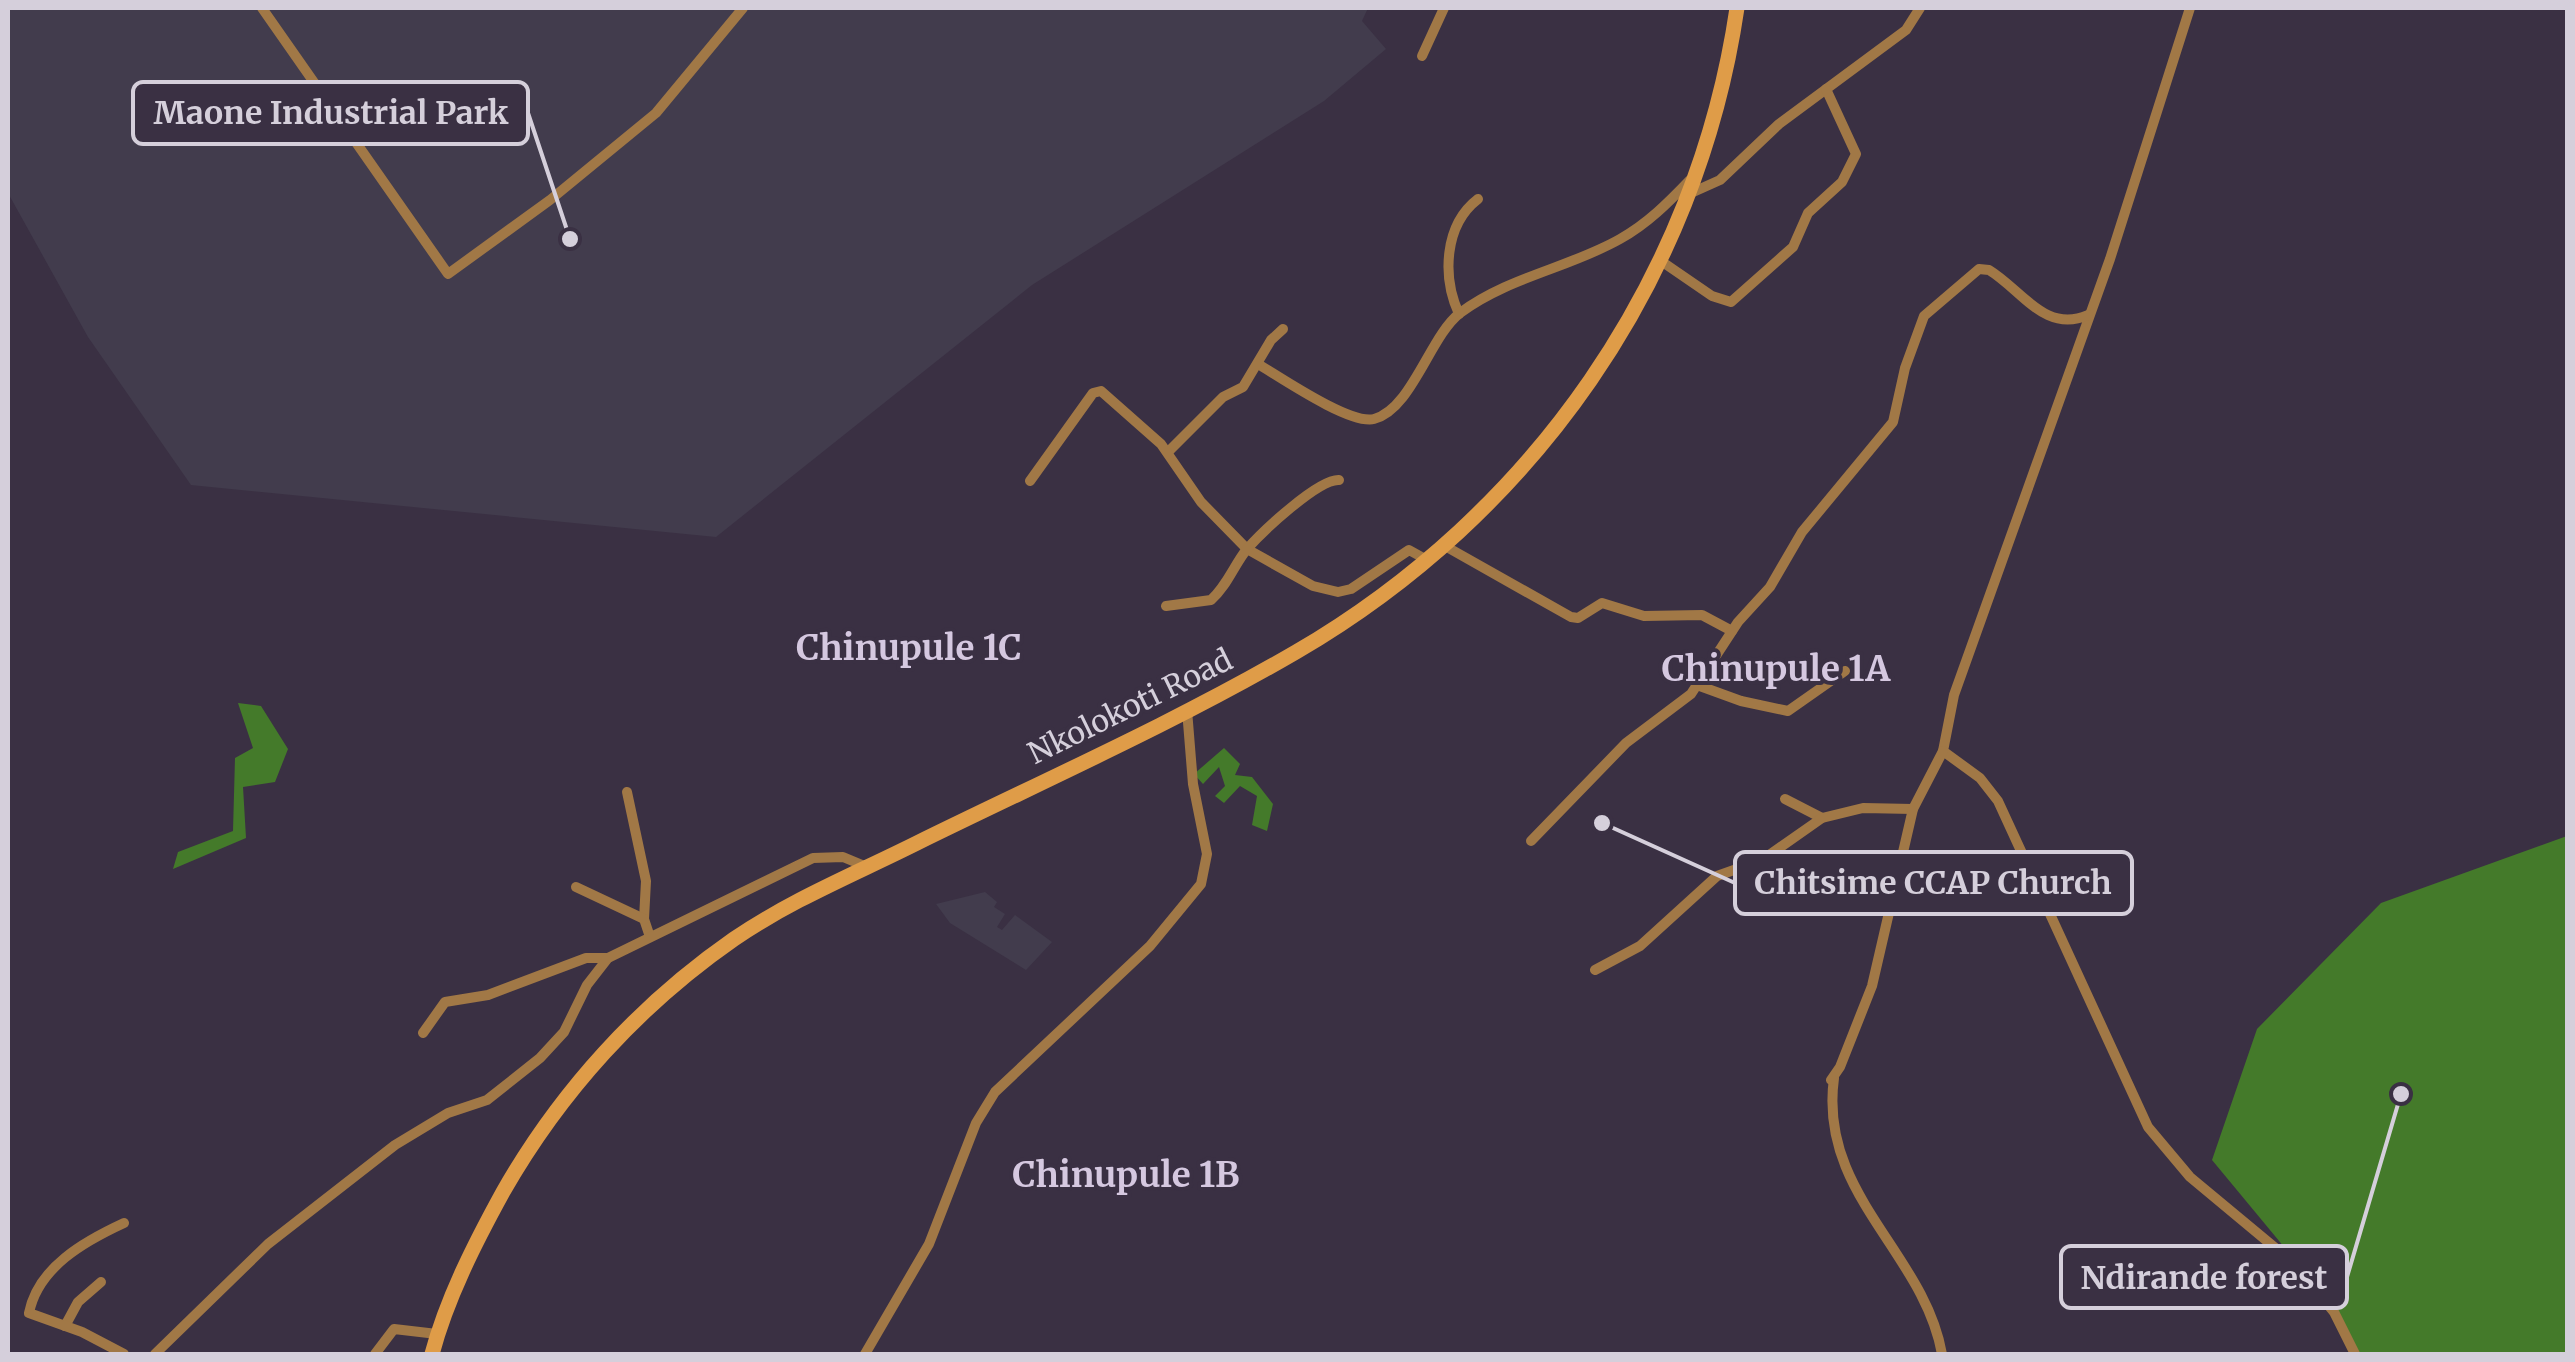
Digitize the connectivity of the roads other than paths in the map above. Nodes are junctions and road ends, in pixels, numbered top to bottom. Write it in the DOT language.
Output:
graph roads {
  1 [pos="262,8"];
  2 [pos="742,8"];
  3 [pos="1444,8"];
  4 [pos="1738,8"];
  5 [pos="1920,8"];
  6 [pos="2190,8"];
  7 [pos="1422,56"];
  8 [pos="1826,89"];
  9 [pos="1698,172"];
  10 [pos="1691,192"];
  11 [pos="1478,199"];
  12 [pos="1661,261"];
  13 [pos="1459,314"];
  14 [pos="2088,316"];
  15 [pos="1283,329"];
  16 [pos="1258,364"];
  17 [pos="1168,452"];
  18 [pos="1339,480"];
  19 [pos="1030,482"];
  20 [pos="1445,546"];
  21 [pos="1248,550"];
  22 [pos="1428,561"];
  23 [pos="1166,606"];
  24 [pos="1732,631"];
  25 [pos="1845,670"];
  26 [pos="1698,685"];
  27 [pos="1187,710"];
  28 [pos="1943,751"];
  29 [pos="627,792"];
  30 [pos="1785,799"];
  31 [pos="1913,809"];
  32 [pos="1822,818"];
  33 [pos="1531,842"];
  34 [pos="1902,860"];
  35 [pos="867,867"];
  36 [pos="1831,884"];
  37 [pos="576,887"];
  38 [pos="644,919"];
  39 [pos="650,937"];
  40 [pos="608,958"];
  41 [pos="1595,970"];
  42 [pos="423,1033"];
  43 [pos="124,1223"];
  44 [pos="102,1282"];
  45 [pos="65,1326"];
  46 [pos="437,1334"];
  47 [pos="124,1354"];
  48 [pos="155,1354"];
  49 [pos="375,1354"];
  50 [pos="432,1354"];
  51 [pos="865,1354"];
  52 [pos="1942,1354"];
  53 [pos="2355,1354"];
  1 -- 2 [label="street"];
  3 -- 7 [label="street"];
  4 -- 9 [label="main road, Nkolokoti Road"];
  5 -- 8 [label="street"];
  6 -- 14 [label="street"];
  8 -- 10 [label="street"];
  8 -- 12 [label="street"];
  9 -- 10 [label="main road, Nkolokoti Road"];
  9 -- 13 [label="street"];
  10 -- 12 [label="main road, Nkolokoti Road"];
  11 -- 13 [label="street"];
  12 -- 20 [label="main road, Nkolokoti Road"];
  13 -- 16 [label="street"];
  14 -- 24 [label="street"];
  14 -- 28 [label="street"];
  15 -- 16 [label="street"];
  16 -- 17 [label="street"];
  17 -- 19 [label="street"];
  17 -- 21 [label="street"];
  18 -- 21 [label="street"];
  20 -- 22 [label="main road, Nkolokoti Road"];
  20 -- 24 [label="street"];
  21 -- 22 [label="street"];
  21 -- 23 [label="street"];
  22 -- 27 [label="main road, Nkolokoti Road"];
  24 -- 26 [label="street"];
  25 -- 26 [label="street"];
  26 -- 33 [label="street"];
  27 -- 35 [label="main road, Nkolokoti Road"];
  27 -- 51 [label="street"];
  28 -- 31 [label="street"];
  28 -- 53 [label="street"];
  29 -- 38 [label="street"];
  30 -- 32 [label="street"];
  31 -- 32 [label="street"];
  31 -- 34 [label="street"];
  32 -- 41 [label="street"];
  34 -- 36 [label="street"];
  34 -- 52 [label="street"];
  35 -- 39 [label="street"];
  35 -- 46 [label="main road, Nkolokoti Road"];
  37 -- 38 [label="street"];
  38 -- 39 [label="street"];
  39 -- 40 [label="street"];
  40 -- 42 [label="street"];
  40 -- 48 [label="street"];
  43 -- 45 [label="street"];
  44 -- 45 [label="street"];
  45 -- 47 [label="street"];
  46 -- 49 [label="street"];
  46 -- 50 [label="main road, Nkolokoti Road"];
}
